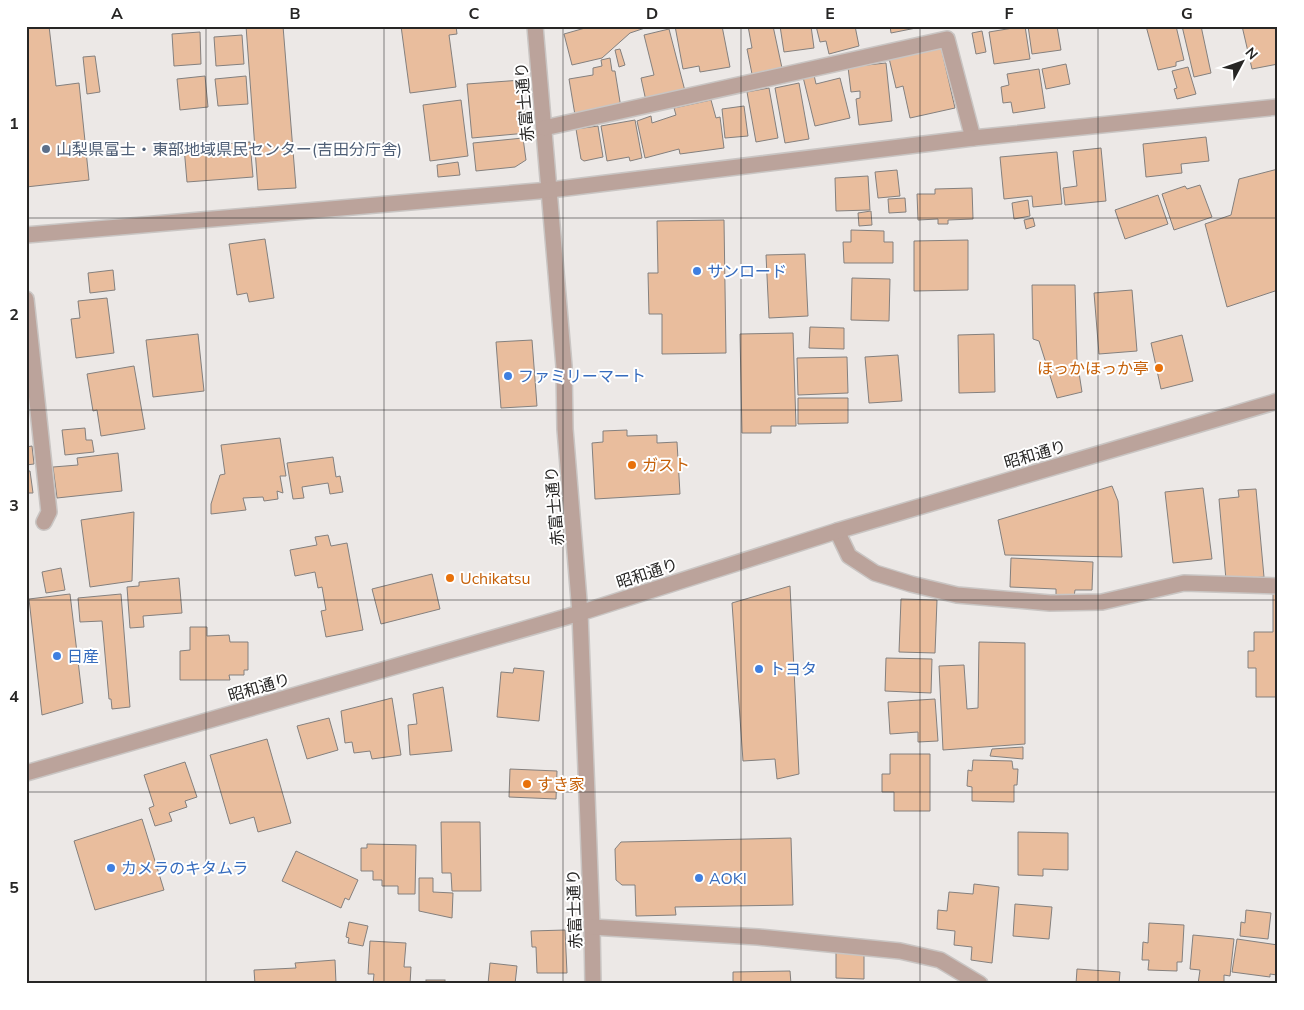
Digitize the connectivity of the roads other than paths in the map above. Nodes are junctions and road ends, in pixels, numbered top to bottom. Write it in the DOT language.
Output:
graph roads {
  1 [pos="535,26"];
  2 [pos="1278,107"];
  3 [pos="544,128"];
  4 [pos="973,138"];
  5 [pos="550,190"];
  6 [pos="26,235"];
  7 [pos="26,298"];
  8 [pos="1278,401"];
  9 [pos="44,522"];
  10 [pos="836,531"];
  11 [pos="1278,586"];
  12 [pos="580,612"];
  13 [pos="26,773"];
  14 [pos="592,927"];
  15 [pos="593,984"];
  16 [pos="980,984"];
  1 -- 3 [label="street, 赤富士通り"];
  2 -- 4 [label="street"];
  3 -- 4 [label="street"];
  3 -- 5 [label="street, 赤富士通り"];
  4 -- 5 [label="street"];
  5 -- 6 [label="street"];
  5 -- 12 [label="street, 赤富士通り"];
  7 -- 9 [label="street"];
  8 -- 10 [label="street, 昭和通り"];
  10 -- 11 [label="street"];
  10 -- 12 [label="street, 昭和通り"];
  12 -- 13 [label="street, 昭和通り"];
  12 -- 14 [label="street, 赤富士通り"];
  14 -- 15 [label="street, 赤富士通り"];
  14 -- 16 [label="street"];
}
